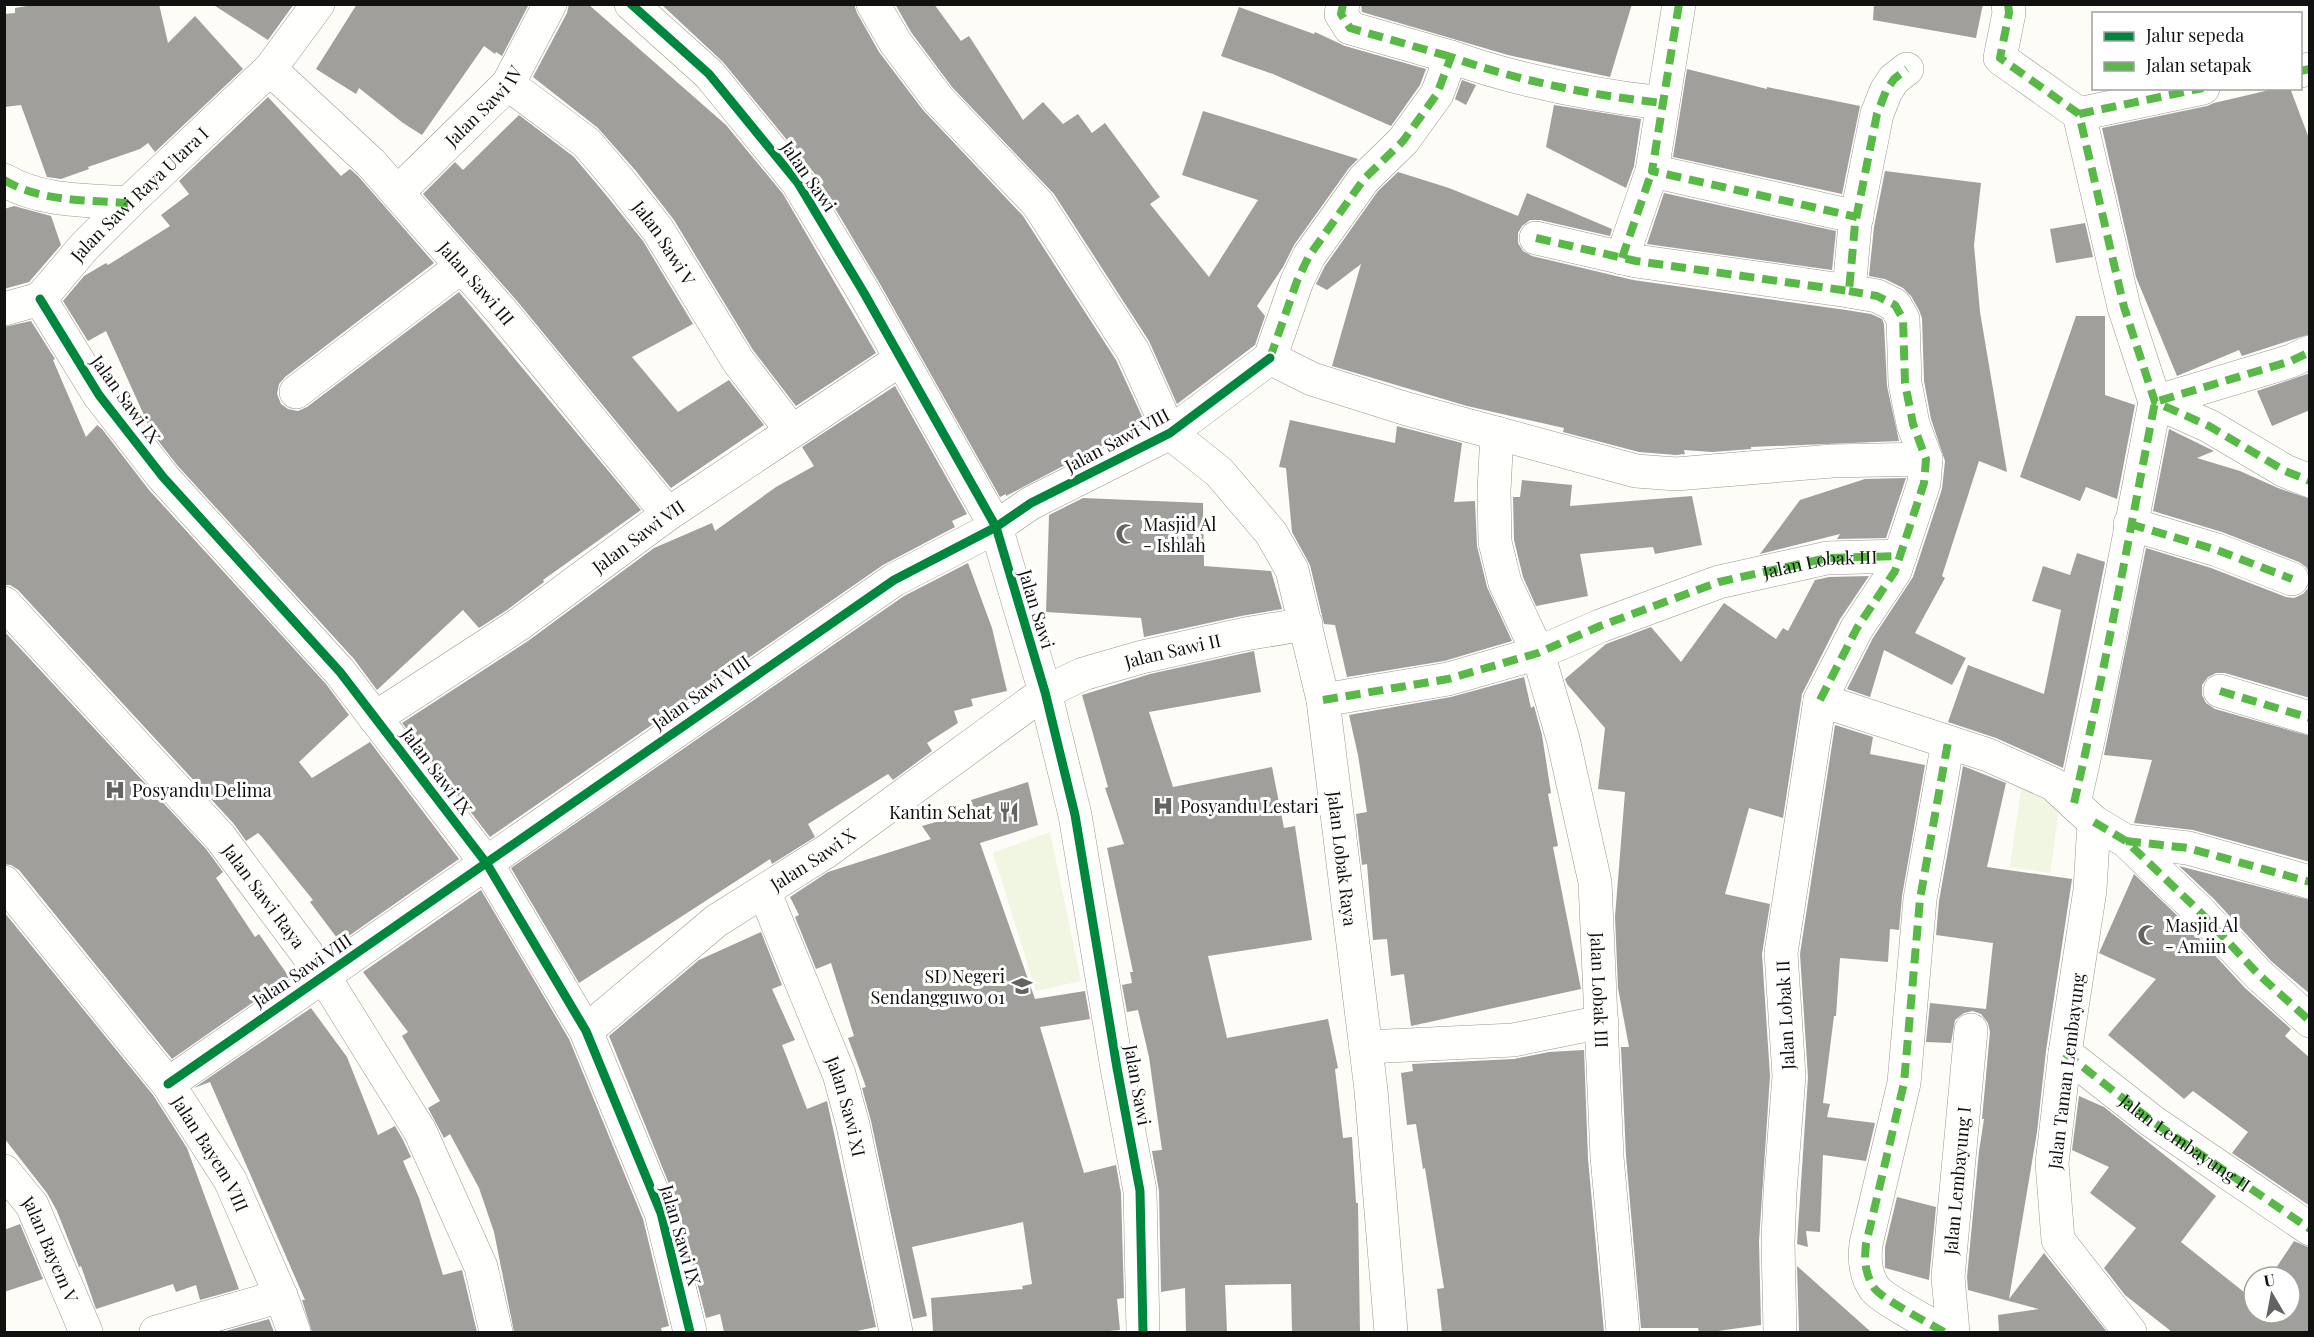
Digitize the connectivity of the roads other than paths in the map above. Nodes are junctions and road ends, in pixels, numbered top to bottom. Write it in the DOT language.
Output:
graph roads {
  1 [pos="318,4"];
  2 [pos="550,4"];
  3 [pos="631,4"];
  4 [pos="873,4"];
  5 [pos="1343,4"];
  6 [pos="1679,4"];
  7 [pos="2008,4"];
  8 [pos="1451,57"];
  9 [pos="270,69"];
  10 [pos="1907,69"];
  11 [pos="508,84"];
  12 [pos="2193,90"];
  13 [pos="1662,103"];
  14 [pos="2079,114"];
  15 [pos="1652,171"];
  16 [pos="4,180"];
  17 [pos="398,193"];
  18 [pos="128,203"];
  19 [pos="1857,217"];
  20 [pos="1536,238"];
  21 [pos="1622,258"];
  22 [pos="462,266"];
  23 [pos="1849,291"];
  24 [pos="40,299"];
  25 [pos="4,309"];
  26 [pos="2310,352"];
  27 [pos="1270,358"];
  28 [pos="901,359"];
  29 [pos="296,392"];
  30 [pos="2155,402"];
  31 [pos="791,430"];
  32 [pos="1170,433"];
  33 [pos="1497,433"];
  34 [pos="1926,459"];
  35 [pos="2310,481"];
  36 [pos="668,514"];
  37 [pos="2130,524"];
  38 [pos="996,527"];
  39 [pos="1900,556"];
  40 [pos="2292,579"];
  41 [pos="4,603"];
  42 [pos="1306,624"];
  43 [pos="1538,653"];
  44 [pos="1046,692"];
  45 [pos="2220,692"];
  46 [pos="1323,700"];
  47 [pos="1820,700"];
  48 [pos="375,718"];
  49 [pos="2310,718"];
  50 [pos="1948,742"];
  51 [pos="2084,812"];
  52 [pos="2126,841"];
  53 [pos="486,864"];
  54 [pos="4,882"];
  55 [pos="2310,882"];
  56 [pos="764,891"];
  57 [pos="323,975"];
  58 [pos="2310,1021"];
  59 [pos="1602,1022"];
  60 [pos="1971,1030"];
  61 [pos="586,1031"];
  62 [pos="1366,1047"];
  63 [pos="2065,1053"];
  64 [pos="168,1084"];
  65 [pos="4,1171"];
  66 [pos="2310,1229"];
  67 [pos="281,1296"];
  68 [pos="86,1332"];
  69 [pos="156,1332"];
  70 [pos="294,1332"];
  71 [pos="496,1332"];
  72 [pos="690,1332"];
  73 [pos="896,1332"];
  74 [pos="1143,1332"];
  75 [pos="1391,1332"];
  76 [pos="1623,1332"];
  77 [pos="1780,1332"];
  78 [pos="1944,1332"];
  79 [pos="1953,1332"];
  80 [pos="2130,1332"];
  1 -- 9 [label="street, Jalan Sawi Raya Utara I"];
  2 -- 11 [label="street, Jalan Sawi IV"];
  3 -- 28 [label="street, Jalan Sawi"];
  4 -- 32 [label="street"];
  5 -- 8 [label="street"];
  6 -- 13 [label="street"];
  7 -- 14 [label="street"];
  8 -- 13 [label="street"];
  8 -- 27 [label="street"];
  9 -- 17 [label="street, Jalan Sawi III"];
  9 -- 18 [label="street, Jalan Sawi Raya Utara I"];
  10 -- 19 [label="street"];
  11 -- 17 [label="street, Jalan Sawi IV"];
  11 -- 31 [label="street, Jalan Sawi V"];
  12 -- 14 [label="street"];
  13 -- 15 [label="street"];
  14 -- 30 [label="street"];
  15 -- 19 [label="street"];
  15 -- 21 [label="street"];
  16 -- 18 [label="street"];
  17 -- 22 [label="street, Jalan Sawi III"];
  18 -- 24 [label="street, Jalan Sawi Raya Utara I"];
  19 -- 23 [label="street"];
  20 -- 21 [label="street"];
  21 -- 23 [label="street"];
  22 -- 29 [label="street"];
  22 -- 36 [label="street, Jalan Sawi III"];
  23 -- 34 [label="street"];
  24 -- 25 [label="street"];
  24 -- 48 [label="street, Jalan Sawi IX"];
  26 -- 30 [label="street"];
  27 -- 32 [label="street, Jalan Sawi VIII"];
  27 -- 33 [label="street"];
  28 -- 31 [label="street, Jalan Sawi VII"];
  28 -- 38 [label="street, Jalan Sawi"];
  30 -- 35 [label="street"];
  30 -- 37 [label="street, Jalan Taman Lembayung"];
  31 -- 36 [label="street, Jalan Sawi VII"];
  32 -- 38 [label="street, Jalan Sawi VIII"];
  32 -- 42 [label="street, Jalan Lobak Raya"];
  33 -- 34 [label="street"];
  33 -- 43 [label="street, Jalan Lobak III"];
  34 -- 39 [label="street, Jalan Lobak II"];
  36 -- 48 [label="street, Jalan Sawi VII"];
  37 -- 40 [label="street"];
  37 -- 51 [label="street, Jalan Taman Lembayung"];
  38 -- 44 [label="street, Jalan Sawi"];
  38 -- 53 [label="street, Jalan Sawi VIII"];
  39 -- 43 [label="street, Jalan Lobak III"];
  39 -- 47 [label="street, Jalan Lobak II"];
  41 -- 57 [label="street, Jalan Sawi Raya"];
  42 -- 44 [label="street, Jalan Sawi II"];
  42 -- 46 [label="street, Jalan Lobak Raya"];
  43 -- 46 [label="street, Jalan Lobak III"];
  43 -- 59 [label="street, Jalan Lobak III"];
  44 -- 56 [label="street, Jalan Sawi X"];
  44 -- 74 [label="street, Jalan Sawi"];
  45 -- 49 [label="street"];
  46 -- 62 [label="street, Jalan Lobak Raya"];
  47 -- 50 [label="street"];
  47 -- 77 [label="street, Jalan Lobak II"];
  48 -- 53 [label="street, Jalan Sawi IX"];
  50 -- 51 [label="street"];
  50 -- 78 [label="street"];
  51 -- 52 [label="street"];
  51 -- 63 [label="street, Jalan Taman Lembayung"];
  52 -- 55 [label="street"];
  52 -- 58 [label="street"];
  53 -- 57 [label="street, Jalan Sawi VIII"];
  53 -- 61 [label="street, Jalan Sawi IX"];
  54 -- 64 [label="street, Jalan Bayem VIII"];
  56 -- 61 [label="street, Jalan Sawi X"];
  56 -- 73 [label="street, Jalan Sawi XI"];
  57 -- 64 [label="street, Jalan Sawi VIII"];
  57 -- 71 [label="street, Jalan Sawi Raya"];
  59 -- 62 [label="street"];
  59 -- 76 [label="street, Jalan Lobak III"];
  60 -- 79 [label="street, Jalan Lembayung I"];
  61 -- 72 [label="street, Jalan Sawi IX"];
  62 -- 75 [label="street, Jalan Lobak Raya"];
  63 -- 66 [label="street, Jalan Lembayung II"];
  63 -- 80 [label="street, Jalan Taman Lembayung"];
  64 -- 67 [label="street, Jalan Bayem VIII"];
  65 -- 68 [label="street, Jalan Bayem V"];
  67 -- 69 [label="street"];
  67 -- 70 [label="street, Jalan Bayem VIII"];
}
